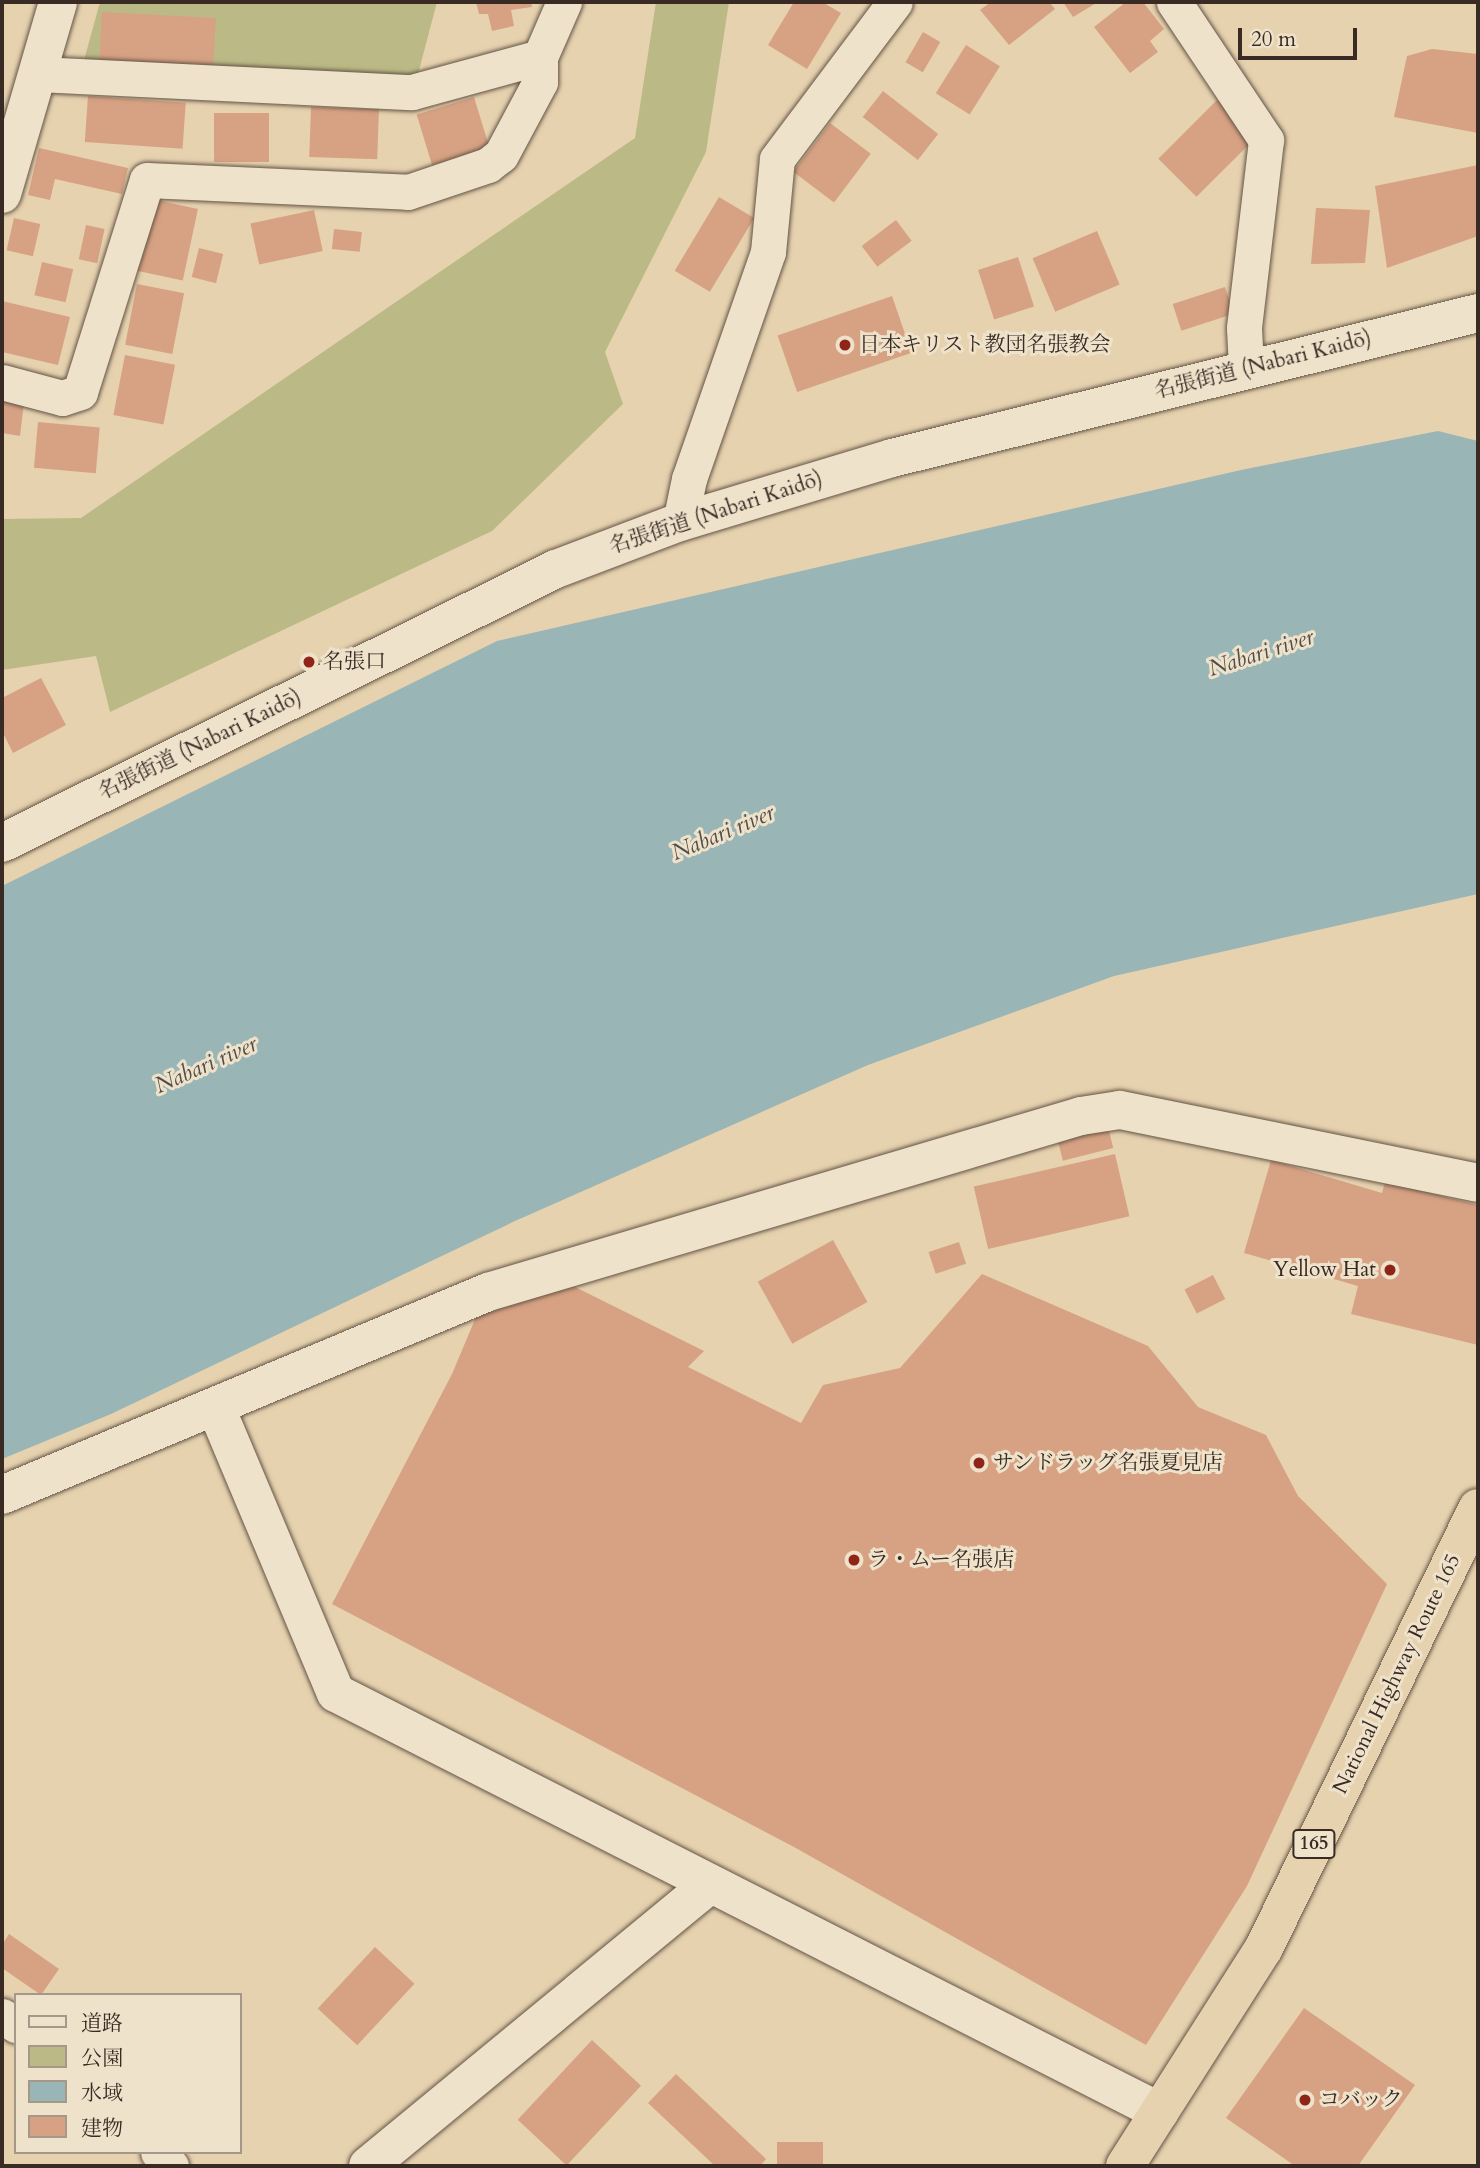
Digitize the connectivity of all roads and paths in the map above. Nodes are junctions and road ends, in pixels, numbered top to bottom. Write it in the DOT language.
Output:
graph roads {
  1 [pos="58,2"];
  2 [pos="564,2"];
  3 [pos="895,2"];
  4 [pos="1174,2"];
  5 [pos="540,57"];
  6 [pos="38,74"];
  7 [pos="8,149"];
  8 [pos="2,194"];
  9 [pos="1478,313"];
  10 [pos="1246,368"];
  11 [pos="2,382"];
  12 [pos="680,522"];
  13 [pos="2,844"];
  14 [pos="1478,1183"];
  15 [pos="216,1409"];
  16 [pos="2,1495"];
  17 [pos="1478,1507"];
  18 [pos="710,1884"];
  19 [pos="1160,2112"];
  20 [pos="368,2166"];
  21 [pos="1125,2166"];
  1 -- 6 [label="street"];
  2 -- 5 [label="street"];
  3 -- 12 [label="street"];
  4 -- 10 [label="street"];
  5 -- 6 [label="street"];
  5 -- 11 [label="street"];
  6 -- 7 [label="street"];
  7 -- 8 [label="street"];
  9 -- 10 [label="street, 名張街道 (Nabari Kaidō)"];
  10 -- 12 [label="street, 名張街道 (Nabari Kaidō)"];
  12 -- 13 [label="street, 名張街道 (Nabari Kaidō)"];
  14 -- 15 [label="street"];
  15 -- 16 [label="street"];
  15 -- 18 [label="street"];
  17 -- 19 [label="highway, National Highway Route 165 / 165"];
  18 -- 19 [label="street"];
  18 -- 20 [label="street"];
  19 -- 21 [label="highway, National Highway Route 165 / 165"];
}
